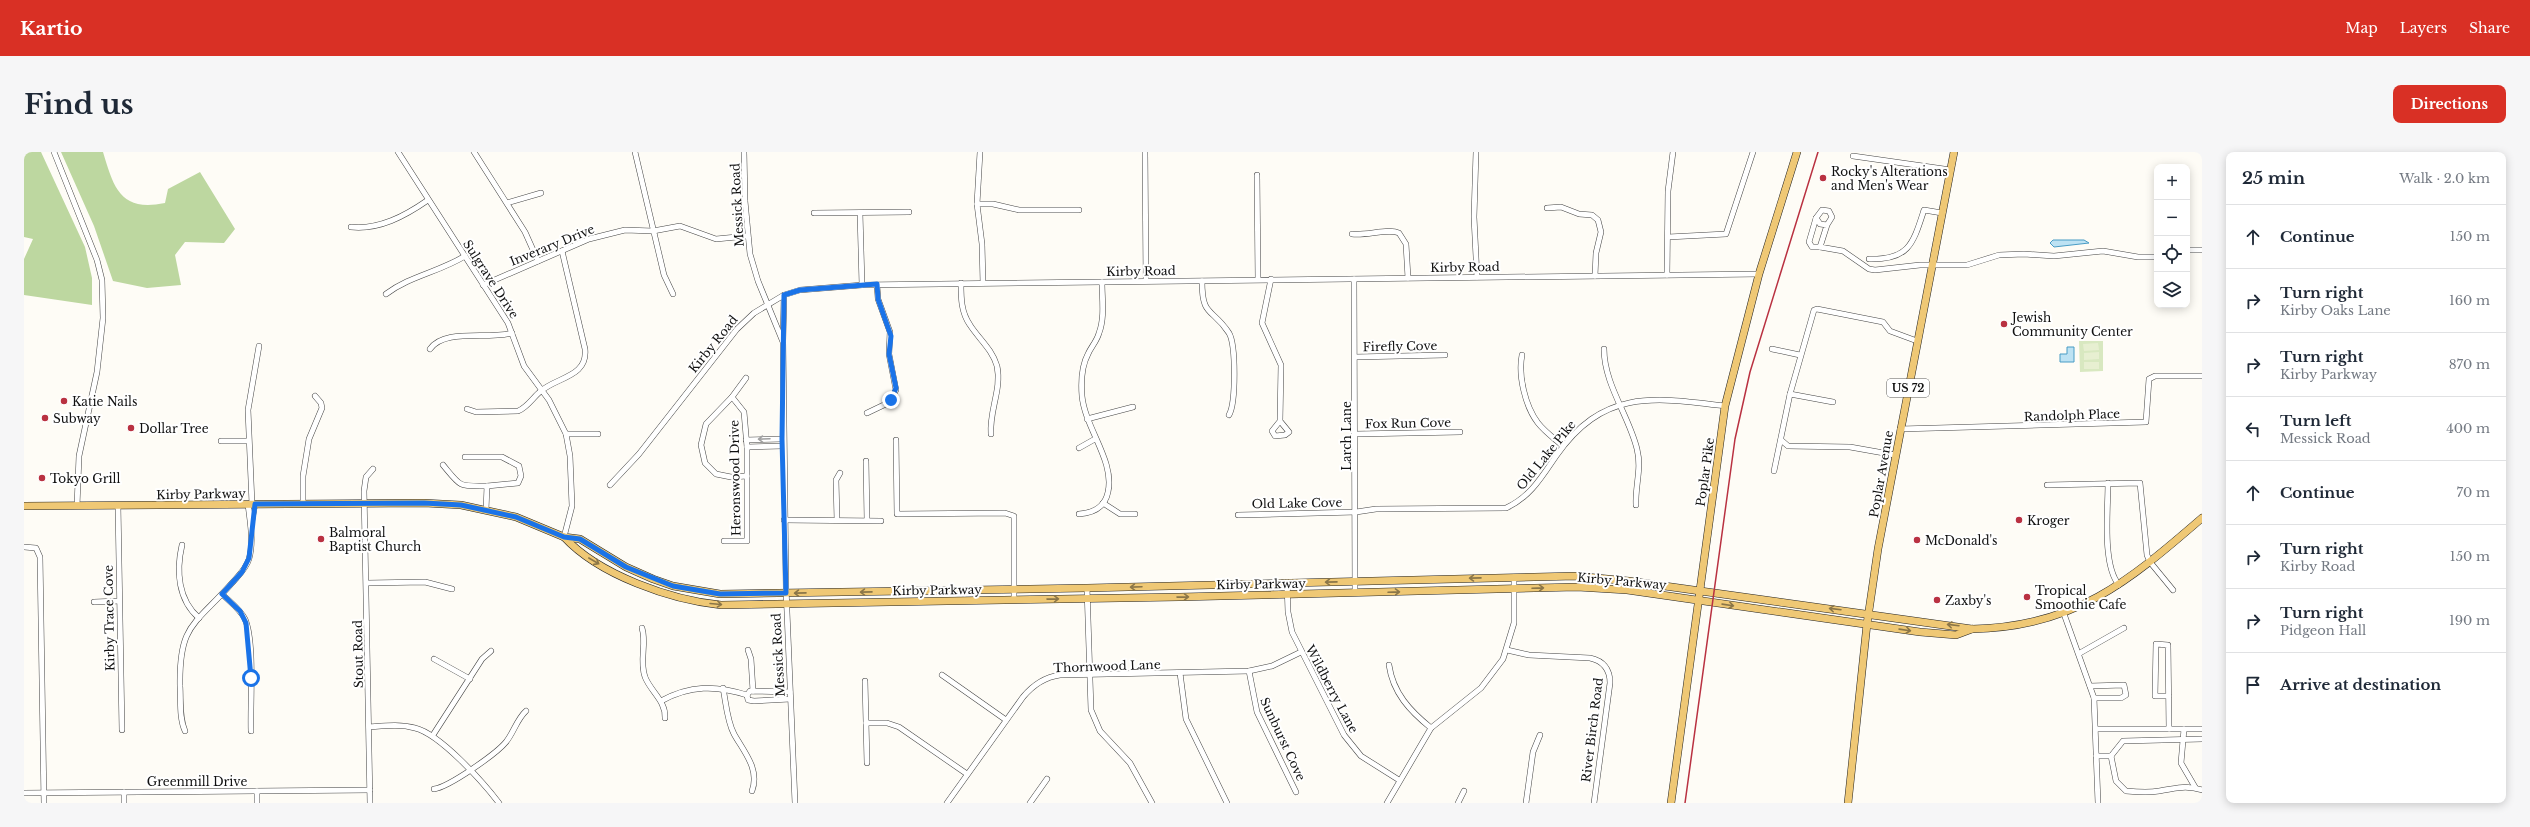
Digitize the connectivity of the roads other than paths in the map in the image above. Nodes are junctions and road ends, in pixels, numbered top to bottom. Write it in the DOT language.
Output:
graph roads {
  1 [pos="54,152"];
  2 [pos="398,152"];
  3 [pos="474,152"];
  4 [pos="635,152"];
  5 [pos="744,152"];
  6 [pos="980,152"];
  7 [pos="1145,152"];
  8 [pos="1476,152"];
  9 [pos="1674,152"];
  10 [pos="1753,152"];
  11 [pos="1797,152"];
  12 [pos="1954,152"];
  13 [pos="1853,156"];
  14 [pos="1950,170"];
  15 [pos="1257,175"];
  16 [pos="541,193"];
  17 [pos="428,200"];
  18 [pos="506,203"];
  19 [pos="977,204"];
  20 [pos="1547,208"];
  21 [pos="1079,210"];
  22 [pos="909,212"];
  23 [pos="814,213"];
  24 [pos="860,213"];
  25 [pos="1942,213"];
  26 [pos="1816,218"];
  27 [pos="1827,225"];
  28 [pos="351,227"];
  29 [pos="653,231"];
  30 [pos="1352,234"];
  31 [pos="747,236"];
  32 [pos="1668,237"];
  33 [pos="1820,247"];
  34 [pos="2190,250"];
  35 [pos="2202,250"];
  36 [pos="562,251"];
  37 [pos="465,256"];
  38 [pos="2154,256"];
  39 [pos="1869,259"];
  40 [pos="1888,259"];
  41 [pos="538,261"];
  42 [pos="1931,266"];
  43 [pos="1889,268"];
  44 [pos="1759,274"];
  45 [pos="1667,275"];
  46 [pos="1595,276"];
  47 [pos="1477,277"];
  48 [pos="1408,278"];
  49 [pos="1271,279"];
  50 [pos="1354,279"];
  51 [pos="1258,280"];
  52 [pos="1146,281"];
  53 [pos="1202,281"];
  54 [pos="1102,282"];
  55 [pos="961,283"];
  56 [pos="983,283"];
  57 [pos="877,284"];
  58 [pos="483,285"];
  59 [pos="862,285"];
  60 [pos="386,294"];
  61 [pos="673,294"];
  62 [pos="784,295"];
  63 [pos="767,304"];
  64 [pos="512,334"];
  65 [pos="1917,341"];
  66 [pos="783,342"];
  67 [pos="259,346"];
  68 [pos="430,349"];
  69 [pos="1772,349"];
  70 [pos="1604,350"];
  71 [pos="1800,354"];
  72 [pos="1445,355"];
  73 [pos="1522,355"];
  74 [pos="1355,357"];
  75 [pos="2202,376"];
  76 [pos="746,378"];
  77 [pos="542,390"];
  78 [pos="1790,394"];
  79 [pos="315,396"];
  80 [pos="732,397"];
  81 [pos="1833,402"];
  82 [pos="1621,406"];
  83 [pos="1725,406"];
  84 [pos="1133,407"];
  85 [pos="466,409"];
  86 [pos="867,413"];
  87 [pos="1229,415"];
  88 [pos="1087,420"];
  89 [pos="1280,421"];
  90 [pos="1900,429"];
  91 [pos="1460,432"];
  92 [pos="566,434"];
  93 [pos="598,434"];
  94 [pos="991,434"];
  95 [pos="1356,434"];
  96 [pos="782,439"];
  97 [pos="1095,439"];
  98 [pos="746,440"];
  99 [pos="896,440"];
  100 [pos="1781,440"];
  101 [pos="221,441"];
  102 [pos="248,441"];
  103 [pos="782,446"];
  104 [pos="1564,446"];
  105 [pos="747,447"];
  106 [pos="1079,448"];
  107 [pos="1895,454"];
  108 [pos="465,457"];
  109 [pos="866,461"];
  110 [pos="443,465"];
  111 [pos="373,469"];
  112 [pos="1774,471"];
  113 [pos="840,473"];
  114 [pos="747,476"];
  115 [pos="2108,483"];
  116 [pos="610,485"];
  117 [pos="2047,485"];
  118 [pos="488,486"];
  119 [pos="1103,503"];
  120 [pos="252,504"];
  121 [pos="303,504"];
  122 [pos="364,504"];
  123 [pos="1636,504"];
  124 [pos="24,506"];
  125 [pos="77,506"];
  126 [pos="118,506"];
  127 [pos="486,510"];
  128 [pos="1356,512"];
  129 [pos="1079,514"];
  130 [pos="1135,514"];
  131 [pos="1238,515"];
  132 [pos="2202,518"];
  133 [pos="784,520"];
  134 [pos="837,520"];
  135 [pos="867,520"];
  136 [pos="881,521"];
  137 [pos="564,537"];
  138 [pos="724,541"];
  139 [pos="182,545"];
  140 [pos="24,547"];
  141 [pos="2150,562"];
  142 [pos="1514,578"];
  143 [pos="1355,581"];
  144 [pos="366,583"];
  145 [pos="1287,583"];
  146 [pos="2120,585"];
  147 [pos="1086,588"];
  148 [pos="452,589"];
  149 [pos="1014,589"];
  150 [pos="1514,589"];
  151 [pos="2173,590"];
  152 [pos="1699,591"];
  153 [pos="786,593"];
  154 [pos="1355,593"];
  155 [pos="222,594"];
  156 [pos="1287,594"];
  157 [pos="1087,598"];
  158 [pos="1014,599"];
  159 [pos="119,601"];
  160 [pos="1698,601"];
  161 [pos="94,602"];
  162 [pos="786,604"];
  163 [pos="1868,614"];
  164 [pos="2064,614"];
  165 [pos="199,618"];
  166 [pos="1867,624"];
  167 [pos="642,628"];
  168 [pos="2124,628"];
  169 [pos="1972,629"];
  170 [pos="748,650"];
  171 [pos="1507,650"];
  172 [pos="491,651"];
  173 [pos="1301,652"];
  174 [pos="2080,654"];
  175 [pos="434,659"];
  176 [pos="1389,666"];
  177 [pos="1249,671"];
  178 [pos="1180,673"];
  179 [pos="942,675"];
  180 [pos="1088,675"];
  181 [pos="470,679"];
  182 [pos="865,681"];
  183 [pos="2090,686"];
  184 [pos="723,688"];
  185 [pos="754,691"];
  186 [pos="790,692"];
  187 [pos="747,695"];
  188 [pos="2169,696"];
  189 [pos="2094,698"];
  190 [pos="790,699"];
  191 [pos="661,701"];
  192 [pos="526,711"];
  193 [pos="665,718"];
  194 [pos="1006,720"];
  195 [pos="866,723"];
  196 [pos="369,727"];
  197 [pos="1431,728"];
  198 [pos="2097,729"];
  199 [pos="2169,729"];
  200 [pos="2184,729"];
  201 [pos="2202,729"];
  202 [pos="122,730"];
  203 [pos="185,731"];
  204 [pos="251,731"];
  205 [pos="433,735"];
  206 [pos="1540,735"];
  207 [pos="2202,739"];
  208 [pos="2182,740"];
  209 [pos="2096,756"];
  210 [pos="2111,756"];
  211 [pos="867,763"];
  212 [pos="468,770"];
  213 [pos="967,774"];
  214 [pos="1048,779"];
  215 [pos="1399,780"];
  216 [pos="2196,787"];
  217 [pos="434,789"];
  218 [pos="370,790"];
  219 [pos="2202,790"];
  220 [pos="257,791"];
  221 [pos="752,791"];
  222 [pos="1464,791"];
  223 [pos="124,792"];
  224 [pos="1296,792"];
  225 [pos="24,793"];
  226 [pos="44,793"];
  227 [pos="44,803"];
  228 [pos="124,803"];
  229 [pos="257,803"];
  230 [pos="370,803"];
  231 [pos="499,803"];
  232 [pos="795,803"];
  233 [pos="947,803"];
  234 [pos="1030,803"];
  235 [pos="1152,803"];
  236 [pos="1227,803"];
  237 [pos="1387,803"];
  238 [pos="1458,803"];
  239 [pos="1526,803"];
  240 [pos="1594,803"];
  241 [pos="1670,803"];
  242 [pos="1848,803"];
  243 [pos="2098,803"];
  1 -- 125 [label="street"];
  2 -- 17 [label="street, Sulgrave Drive"];
  3 -- 18 [label="street"];
  4 -- 29 [label="street"];
  5 -- 31 [label="street, Messick Road"];
  6 -- 19 [label="street"];
  7 -- 52 [label="street"];
  8 -- 47 [label="street"];
  9 -- 32 [label="street"];
  10 -- 32 [label="street"];
  11 -- 44 [label="main road, Poplar Pike"];
  12 -- 14 [label="main road, Poplar Avenue / US 72"];
  13 -- 14 [label="street"];
  14 -- 25 [label="main road, Poplar Avenue / US 72"];
  15 -- 51 [label="street"];
  16 -- 18 [label="street"];
  17 -- 28 [label="street"];
  17 -- 37 [label="street, Sulgrave Drive"];
  18 -- 41 [label="street"];
  19 -- 21 [label="street"];
  19 -- 56 [label="street"];
  20 -- 46 [label="street"];
  22 -- 24 [label="street"];
  23 -- 24 [label="street"];
  24 -- 59 [label="street"];
  25 -- 40 [label="street"];
  25 -- 42 [label="main road, Poplar Avenue / US 72"];
  26 -- 27 [label="street"];
  26 -- 27 [label="street"];
  26 -- 33 [label="street"];
  27 -- 33 [label="street"];
  29 -- 31 [label="street, Inverary Drive"];
  29 -- 36 [label="street, Inverary Drive"];
  29 -- 61 [label="street"];
  30 -- 48 [label="street"];
  31 -- 63 [label="street, Messick Road"];
  32 -- 45 [label="street"];
  33 -- 43 [label="street"];
  34 -- 35 [label="street"];
  36 -- 41 [label="street, Inverary Drive"];
  36 -- 77 [label="street"];
  37 -- 58 [label="street, Sulgrave Drive"];
  37 -- 60 [label="street"];
  38 -- 42 [label="street"];
  39 -- 40 [label="street"];
  40 -- 43 [label="street"];
  41 -- 58 [label="street, Inverary Drive"];
  42 -- 43 [label="street"];
  42 -- 65 [label="main road, Poplar Avenue / US 72"];
  44 -- 45 [label="street, Kirby Road"];
  44 -- 83 [label="main road, Poplar Pike"];
  45 -- 46 [label="street, Kirby Road"];
  46 -- 47 [label="street, Kirby Road"];
  47 -- 48 [label="street, Kirby Road"];
  48 -- 50 [label="street, Kirby Road"];
  49 -- 50 [label="street, Kirby Road"];
  49 -- 51 [label="street, Kirby Road"];
  49 -- 89 [label="street"];
  50 -- 74 [label="street, Larch Lane"];
  51 -- 53 [label="street, Kirby Road"];
  52 -- 53 [label="street, Kirby Road"];
  52 -- 54 [label="street, Kirby Road"];
  53 -- 87 [label="street"];
  54 -- 56 [label="street, Kirby Road"];
  54 -- 88 [label="street"];
  55 -- 56 [label="street, Kirby Road"];
  55 -- 57 [label="street, Kirby Road"];
  55 -- 94 [label="street"];
  57 -- 59 [label="street, Kirby Road"];
  57 -- 86 [label="street"];
  58 -- 64 [label="street, Sulgrave Drive"];
  59 -- 62 [label="street, Kirby Road"];
  62 -- 63 [label="street, Kirby Road"];
  62 -- 66 [label="street"];
  63 -- 66 [label="street, Messick Road"];
  63 -- 116 [label="street, Kirby Road"];
  64 -- 68 [label="street"];
  64 -- 77 [label="street, Sulgrave Drive"];
  65 -- 71 [label="street"];
  65 -- 90 [label="main road, Poplar Avenue / US 72"];
  66 -- 96 [label="street, Messick Road"];
  67 -- 102 [label="street"];
  69 -- 71 [label="street"];
  70 -- 82 [label="street"];
  71 -- 78 [label="street"];
  72 -- 74 [label="street, Firefly Cove"];
  73 -- 104 [label="street"];
  74 -- 95 [label="street, Larch Lane"];
  75 -- 90 [label="street, Randolph Place"];
  76 -- 80 [label="street"];
  77 -- 85 [label="street"];
  77 -- 92 [label="street, Sulgrave Drive"];
  78 -- 81 [label="street"];
  78 -- 100 [label="street"];
  79 -- 121 [label="street"];
  80 -- 98 [label="street, Heronswood Drive"];
  80 -- 114 [label="street"];
  82 -- 83 [label="street, Old Lake Pike"];
  82 -- 104 [label="street, Old Lake Pike"];
  82 -- 123 [label="street"];
  83 -- 152 [label="main road, Poplar Pike"];
  84 -- 88 [label="street"];
  88 -- 97 [label="street"];
  90 -- 107 [label="main road, Poplar Avenue / US 72"];
  91 -- 95 [label="street, Fox Run Cove"];
  92 -- 93 [label="street"];
  92 -- 137 [label="street, Sulgrave Drive"];
  95 -- 128 [label="street, Larch Lane"];
  96 -- 98 [label="street, one-way"];
  96 -- 103 [label="street, Messick Road"];
  97 -- 106 [label="street"];
  97 -- 119 [label="street"];
  98 -- 105 [label="street, Heronswood Drive"];
  99 -- 149 [label="street"];
  100 -- 107 [label="street"];
  100 -- 112 [label="street"];
  101 -- 102 [label="street"];
  102 -- 120 [label="street"];
  103 -- 105 [label="street"];
  103 -- 133 [label="street, Messick Road"];
  104 -- 128 [label="street, Old Lake Pike"];
  105 -- 114 [label="street, Heronswood Drive"];
  107 -- 163 [label="main road, Poplar Avenue / US 72"];
  108 -- 118 [label="street"];
  109 -- 135 [label="street"];
  110 -- 118 [label="street"];
  111 -- 122 [label="street, Stout Road"];
  113 -- 134 [label="street"];
  114 -- 138 [label="street, Heronswood Drive"];
  115 -- 117 [label="street"];
  115 -- 141 [label="street"];
  115 -- 146 [label="street"];
  118 -- 127 [label="street"];
  119 -- 129 [label="street"];
  119 -- 130 [label="street"];
  120 -- 121 [label="main road, Kirby Parkway"];
  120 -- 126 [label="main road, Kirby Parkway"];
  120 -- 155 [label="street"];
  121 -- 122 [label="main road, Kirby Parkway"];
  122 -- 127 [label="main road, Kirby Parkway"];
  122 -- 144 [label="street, Stout Road"];
  124 -- 125 [label="main road, Kirby Parkway"];
  125 -- 126 [label="main road, Kirby Parkway"];
  126 -- 159 [label="street, Kirby Trace Cove"];
  127 -- 137 [label="main road, Kirby Parkway"];
  128 -- 131 [label="street, Old Lake Cove"];
  128 -- 143 [label="street, Larch Lane"];
  132 -- 141 [label="main road, Kirby Parkway"];
  133 -- 134 [label="street"];
  133 -- 153 [label="street, Messick Road"];
  134 -- 135 [label="street"];
  135 -- 136 [label="street"];
  137 -- 153 [label="main road, Kirby Parkway"];
  137 -- 162 [label="main road, Kirby Parkway, one-way"];
  139 -- 165 [label="street"];
  140 -- 226 [label="street"];
  141 -- 146 [label="main road, Kirby Parkway"];
  141 -- 151 [label="street"];
  142 -- 143 [label="main road, Kirby Parkway, one-way"];
  142 -- 150 [label="street"];
  142 -- 152 [label="main road, Kirby Parkway"];
  143 -- 145 [label="main road, Kirby Parkway, one-way"];
  143 -- 154 [label="street, Larch Lane"];
  144 -- 148 [label="street"];
  144 -- 196 [label="street, Stout Road"];
  145 -- 147 [label="main road, Kirby Parkway, one-way"];
  145 -- 156 [label="street, Wildberry Lane"];
  146 -- 164 [label="main road, Kirby Parkway"];
  147 -- 149 [label="main road, Kirby Parkway"];
  147 -- 157 [label="street"];
  149 -- 153 [label="main road, Kirby Parkway, one-way"];
  149 -- 158 [label="street"];
  154 -- 150 [label="main road, Kirby Parkway, one-way"];
  150 -- 160 [label="main road, Kirby Parkway, one-way"];
  150 -- 171 [label="street"];
  152 -- 160 [label="main road, Poplar Pike"];
  163 -- 152 [label="main road, Kirby Parkway, one-way"];
  153 -- 162 [label="street, Messick Road"];
  154 -- 156 [label="main road, Kirby Parkway"];
  155 -- 165 [label="street"];
  155 -- 204 [label="street"];
  157 -- 156 [label="main road, Kirby Parkway, one-way"];
  156 -- 173 [label="street, Wildberry Lane"];
  158 -- 157 [label="main road, Kirby Parkway, one-way"];
  157 -- 180 [label="street"];
  158 -- 162 [label="main road, Kirby Parkway"];
  159 -- 161 [label="street"];
  159 -- 202 [label="street, Kirby Trace Cove"];
  160 -- 166 [label="main road, Kirby Parkway, one-way"];
  160 -- 241 [label="main road, Poplar Pike"];
  162 -- 186 [label="street, Messick Road"];
  163 -- 166 [label="main road, Poplar Avenue / US 72"];
  169 -- 163 [label="main road, Kirby Parkway, one-way"];
  164 -- 169 [label="main road, Kirby Parkway"];
  164 -- 174 [label="street"];
  165 -- 203 [label="street"];
  166 -- 169 [label="main road, Kirby Parkway, one-way"];
  166 -- 242 [label="main road, Poplar Avenue / US 72"];
  167 -- 191 [label="street"];
  168 -- 174 [label="street"];
  170 -- 185 [label="street"];
  171 -- 197 [label="street"];
  171 -- 240 [label="street, River Birch Road"];
  172 -- 181 [label="street"];
  173 -- 177 [label="street, Thornwood Lane"];
  173 -- 215 [label="street, Wildberry Lane"];
  174 -- 183 [label="street"];
  175 -- 181 [label="street"];
  176 -- 197 [label="street"];
  177 -- 178 [label="street, Thornwood Lane"];
  177 -- 224 [label="street, Sunburst Cove"];
  178 -- 180 [label="street, Thornwood Lane"];
  178 -- 236 [label="street"];
  179 -- 194 [label="street"];
  180 -- 194 [label="street, Thornwood Lane"];
  180 -- 235 [label="street"];
  181 -- 205 [label="street"];
  182 -- 195 [label="street"];
  183 -- 189 [label="street"];
  183 -- 189 [label="street"];
  184 -- 187 [label="street"];
  184 -- 191 [label="street"];
  184 -- 221 [label="street"];
  185 -- 186 [label="street"];
  185 -- 187 [label="street"];
  186 -- 190 [label="street, Messick Road"];
  187 -- 190 [label="street"];
  188 -- 188 [label="street"];
  188 -- 199 [label="street"];
  189 -- 198 [label="street"];
  190 -- 232 [label="street, Messick Road"];
  191 -- 193 [label="street"];
  192 -- 212 [label="street"];
  194 -- 213 [label="street, Thornwood Lane"];
  195 -- 211 [label="street"];
  195 -- 213 [label="street"];
  196 -- 205 [label="street"];
  196 -- 218 [label="street, Stout Road"];
  197 -- 215 [label="street"];
  198 -- 199 [label="street"];
  198 -- 209 [label="street"];
  199 -- 200 [label="street"];
  200 -- 201 [label="street"];
  200 -- 208 [label="street"];
  205 -- 212 [label="street"];
  206 -- 239 [label="street"];
  207 -- 208 [label="street"];
  208 -- 210 [label="street"];
  208 -- 216 [label="street"];
  209 -- 210 [label="street"];
  209 -- 243 [label="street"];
  210 -- 216 [label="street"];
  212 -- 217 [label="street"];
  212 -- 231 [label="street"];
  213 -- 233 [label="street, Thornwood Lane"];
  214 -- 234 [label="street"];
  215 -- 237 [label="street"];
  216 -- 219 [label="street"];
  218 -- 220 [label="street, Greenmill Drive"];
  218 -- 230 [label="street, Stout Road"];
  220 -- 223 [label="street, Greenmill Drive"];
  220 -- 229 [label="street"];
  222 -- 238 [label="street"];
  223 -- 226 [label="street, Greenmill Drive"];
  223 -- 228 [label="street"];
  225 -- 226 [label="street, Greenmill Drive"];
  226 -- 227 [label="street"];
}
